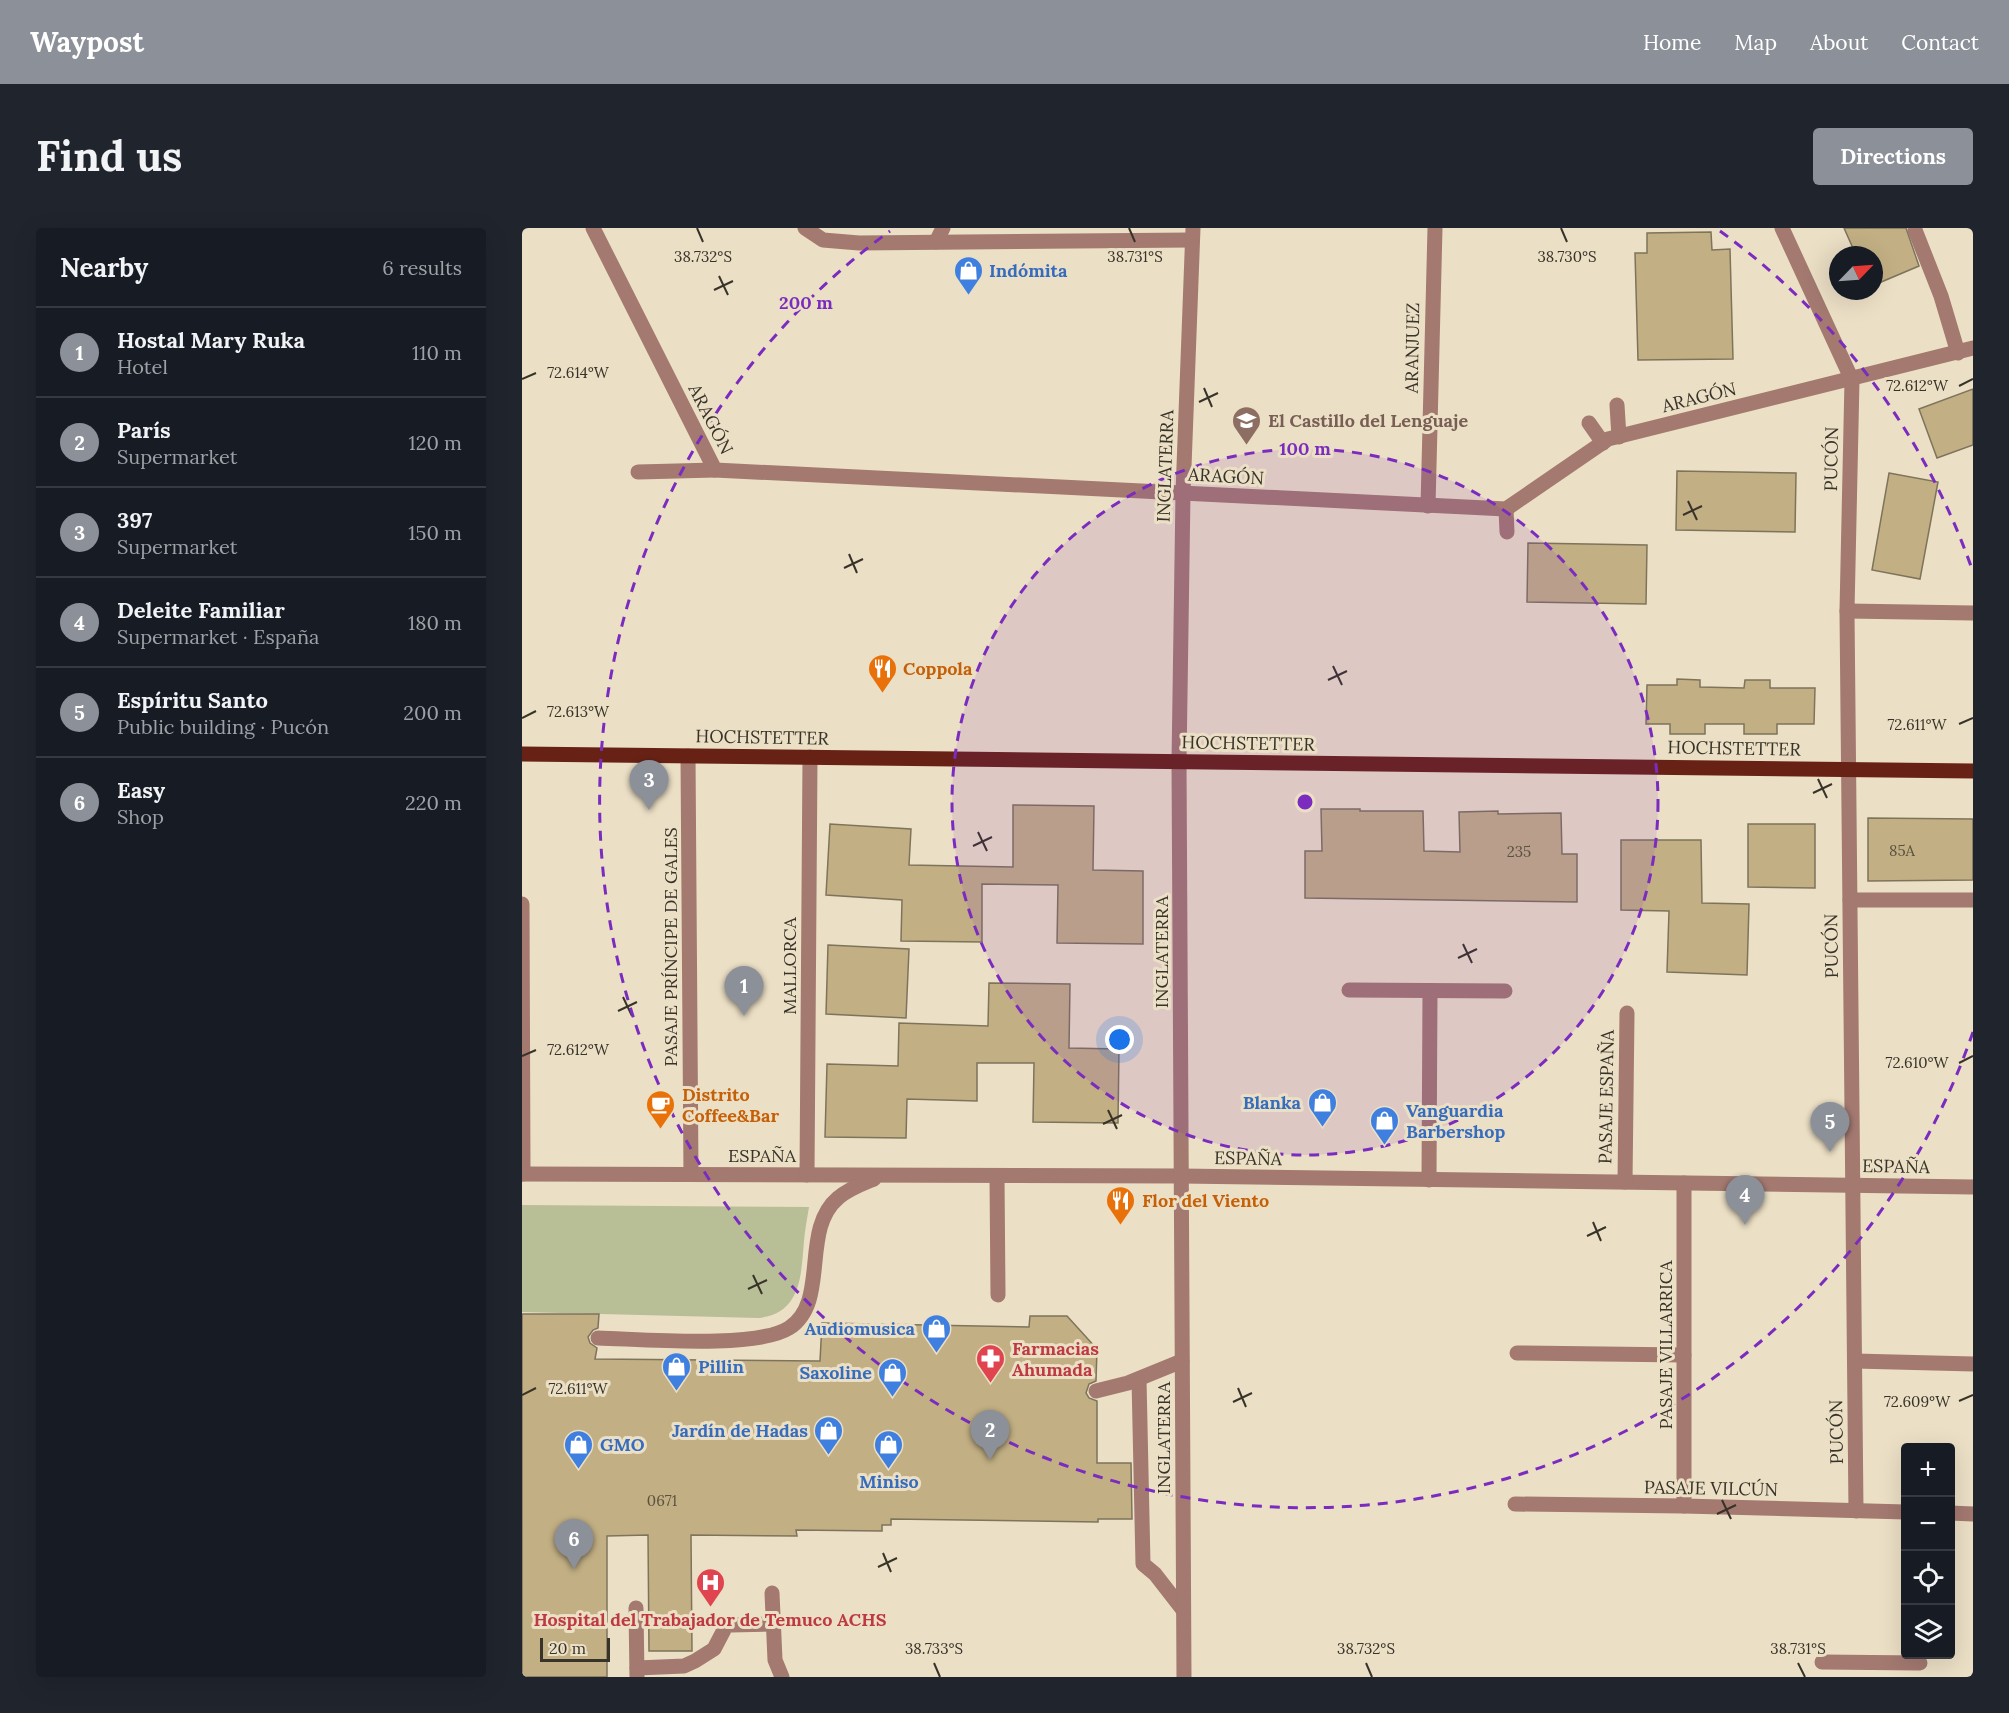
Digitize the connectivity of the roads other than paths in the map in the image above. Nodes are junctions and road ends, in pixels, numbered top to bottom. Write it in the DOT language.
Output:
graph roads {
  1 [pos="593,228"];
  2 [pos="805,228"];
  3 [pos="943,228"];
  4 [pos="1435,228"];
  5 [pos="1782,228"];
  6 [pos="1915,230"];
  7 [pos="1193,234"];
  8 [pos="1083,235"];
  9 [pos="936,242"];
  10 [pos="1973,348"];
  11 [pos="1958,353"];
  12 [pos="1852,380"];
  13 [pos="1617,405"];
  14 [pos="1589,423"];
  15 [pos="1619,437"];
  16 [pos="1603,443"];
  17 [pos="715,470"];
  18 [pos="638,472"];
  19 [pos="1183,493"];
  20 [pos="1428,506"];
  21 [pos="1506,509"];
  22 [pos="1507,532"];
  23 [pos="1847,611"];
  24 [pos="1973,613"];
  25 [pos="522,754"];
  26 [pos="688,756"];
  27 [pos="810,757"];
  28 [pos="1179,762"];
  29 [pos="1849,769"];
  30 [pos="1973,771"];
  31 [pos="1850,900"];
  32 [pos="1973,900"];
  33 [pos="522,904"];
  34 [pos="1349,990"];
  35 [pos="1430,991"];
  36 [pos="1505,991"];
  37 [pos="1627,1013"];
  38 [pos="522,1174"];
  39 [pos="692,1174"];
  40 [pos="807,1175"];
  41 [pos="880,1176"];
  42 [pos="997,1176"];
  43 [pos="1181,1176"];
  44 [pos="1429,1180"];
  45 [pos="1625,1182"];
  46 [pos="1684,1183"];
  47 [pos="1853,1185"];
  48 [pos="1973,1187"];
  49 [pos="998,1295"];
  50 [pos="598,1338"];
  51 [pos="1517,1353"];
  52 [pos="1684,1354"];
  53 [pos="1182,1361"];
  54 [pos="1855,1361"];
  55 [pos="1973,1364"];
  56 [pos="1138,1379"];
  57 [pos="1096,1391"];
  58 [pos="1515,1504"];
  59 [pos="1684,1506"];
  60 [pos="1857,1511"];
  61 [pos="1901,1512"];
  62 [pos="1955,1513"];
  63 [pos="1973,1514"];
  64 [pos="772,1593"];
  65 [pos="636,1608"];
  66 [pos="1183,1610"];
  67 [pos="773,1624"];
  68 [pos="1822,1662"];
  69 [pos="1920,1663"];
  70 [pos="1869,1670"];
  71 [pos="637,1672"];
  72 [pos="782,1677"];
  73 [pos="1184,1677"];
  1 -- 17 [label="street, ARAGÓN"];
  2 -- 9 [label="street"];
  3 -- 9 [label="street"];
  4 -- 20 [label="street, ARANJUEZ"];
  5 -- 12 [label="street"];
  6 -- 11 [label="street"];
  7 -- 8 [label="street"];
  7 -- 19 [label="street, INGLATERRA"];
  8 -- 9 [label="street"];
  10 -- 11 [label="street, ARAGÓN"];
  11 -- 12 [label="street, ARAGÓN"];
  12 -- 15 [label="street, ARAGÓN"];
  12 -- 23 [label="street, PUCÓN"];
  13 -- 15 [label="street"];
  14 -- 16 [label="street"];
  15 -- 16 [label="street, ARAGÓN"];
  16 -- 21 [label="street, ARAGÓN"];
  17 -- 18 [label="street"];
  17 -- 19 [label="street, ARAGÓN"];
  19 -- 20 [label="street, ARAGÓN"];
  19 -- 28 [label="street, INGLATERRA"];
  20 -- 21 [label="street, ARAGÓN"];
  21 -- 22 [label="street"];
  23 -- 24 [label="street"];
  23 -- 29 [label="street, PUCÓN"];
  25 -- 26 [label="main road, HOCHSTETTER"];
  26 -- 27 [label="main road, HOCHSTETTER"];
  26 -- 39 [label="street, PASAJE PRÍNCIPE DE GALES"];
  27 -- 28 [label="main road, HOCHSTETTER"];
  27 -- 40 [label="street, MALLORCA"];
  28 -- 29 [label="main road, HOCHSTETTER"];
  28 -- 43 [label="street, INGLATERRA"];
  29 -- 30 [label="main road, HOCHSTETTER"];
  29 -- 31 [label="street, PUCÓN"];
  31 -- 32 [label="street"];
  31 -- 47 [label="street, PUCÓN"];
  33 -- 38 [label="street"];
  34 -- 35 [label="street"];
  35 -- 36 [label="street"];
  35 -- 44 [label="street"];
  37 -- 45 [label="street, PASAJE ESPAÑA"];
  38 -- 39 [label="street, ESPAÑA"];
  39 -- 40 [label="street, ESPAÑA"];
  40 -- 41 [label="street, ESPAÑA"];
  41 -- 42 [label="street, ESPAÑA"];
  41 -- 50 [label="street"];
  42 -- 43 [label="street, ESPAÑA"];
  42 -- 49 [label="street"];
  43 -- 44 [label="street, ESPAÑA"];
  43 -- 53 [label="street, INGLATERRA"];
  44 -- 45 [label="street, ESPAÑA"];
  45 -- 46 [label="street, ESPAÑA"];
  46 -- 47 [label="street, ESPAÑA"];
  46 -- 52 [label="street, PASAJE VILLARRICA"];
  47 -- 48 [label="street, ESPAÑA"];
  47 -- 54 [label="street, PUCÓN"];
  51 -- 52 [label="street"];
  52 -- 59 [label="street, PASAJE VILLARRICA"];
  53 -- 56 [label="street"];
  53 -- 66 [label="street, INGLATERRA"];
  54 -- 55 [label="street"];
  54 -- 60 [label="street, PUCÓN"];
  56 -- 57 [label="street"];
  56 -- 66 [label="street"];
  58 -- 59 [label="street, PASAJE VILCÚN"];
  59 -- 60 [label="street, PASAJE VILCÚN"];
  60 -- 61 [label="street, PASAJE VILCÚN"];
  62 -- 63 [label="street"];
  64 -- 67 [label="street"];
  65 -- 71 [label="street"];
  66 -- 73 [label="street, INGLATERRA"];
  67 -- 71 [label="street"];
  67 -- 72 [label="street"];
  68 -- 70 [label="street"];
  69 -- 70 [label="street"];
}
